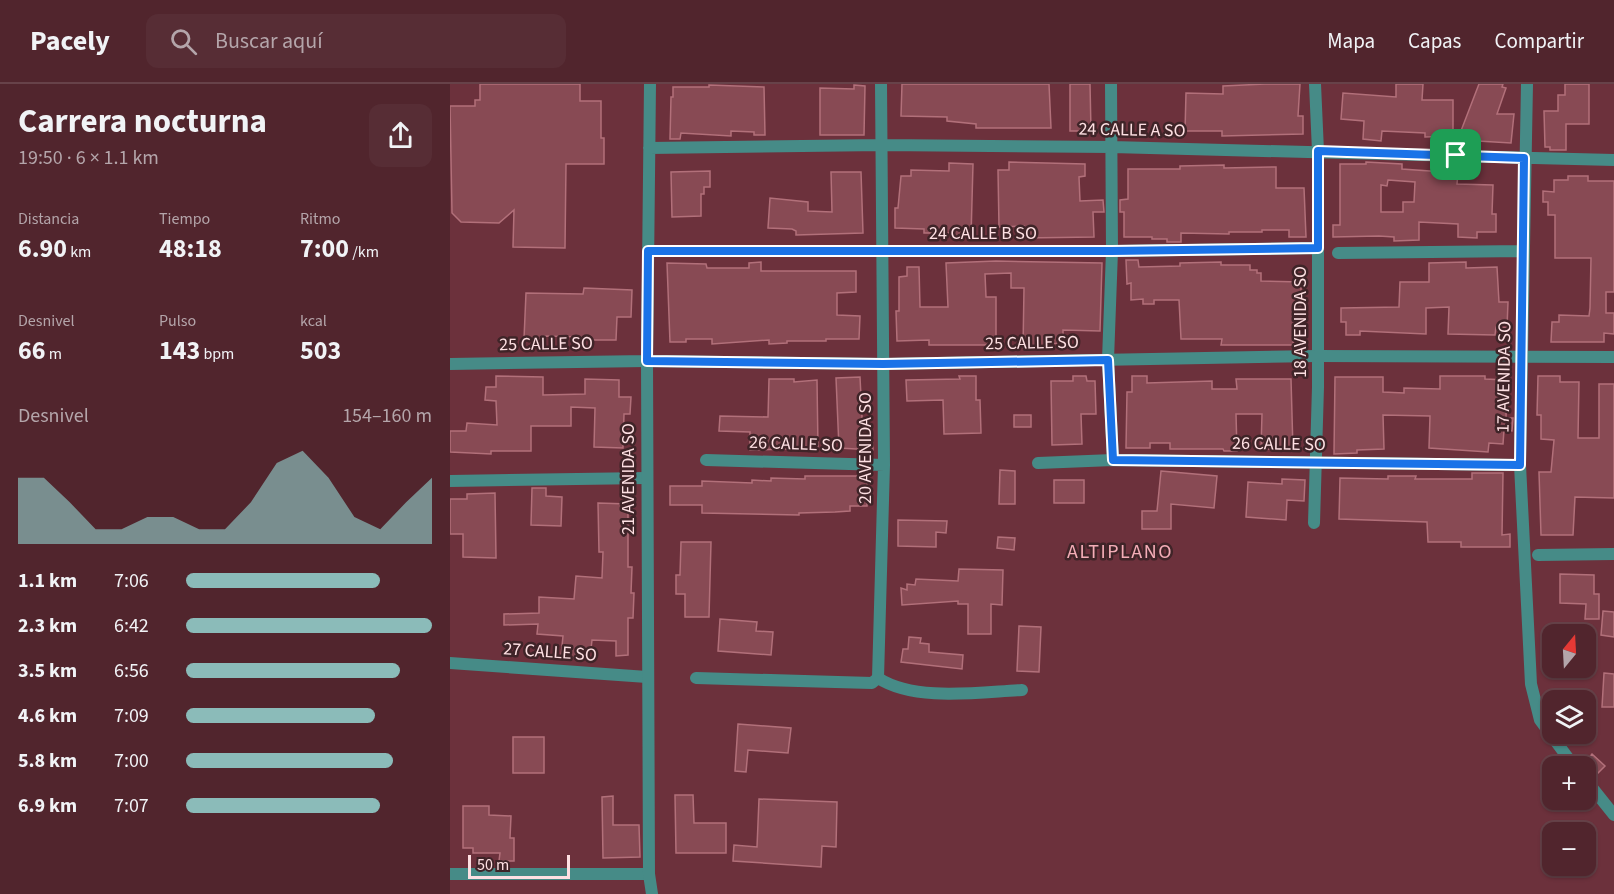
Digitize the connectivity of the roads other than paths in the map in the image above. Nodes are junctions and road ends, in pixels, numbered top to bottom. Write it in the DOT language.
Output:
graph roads {
  1 [pos="650,84"];
  2 [pos="881,84"];
  3 [pos="1111,84"];
  4 [pos="1315,84"];
  5 [pos="1527,84"];
  6 [pos="882,145"];
  7 [pos="1112,147"];
  8 [pos="649,148"];
  9 [pos="1318,151"];
  10 [pos="1524,158"];
  11 [pos="1614,160"];
  12 [pos="1318,248"];
  13 [pos="648,251"];
  14 [pos="884,251"];
  15 [pos="1112,251"];
  16 [pos="1524,251"];
  17 [pos="1338,253"];
  18 [pos="1317,356"];
  19 [pos="1614,357"];
  20 [pos="1522,358"];
  21 [pos="1108,360"];
  22 [pos="647,361"];
  23 [pos="450,364"];
  24 [pos="883,364"];
  25 [pos="706,460"];
  26 [pos="1113,460"];
  27 [pos="1038,463"];
  28 [pos="1317,463"];
  29 [pos="884,465"];
  30 [pos="1520,465"];
  31 [pos="646,478"];
  32 [pos="450,481"];
  33 [pos="1314,523"];
  34 [pos="1614,554"];
  35 [pos="1538,555"];
  36 [pos="450,663"];
  37 [pos="878,673"];
  38 [pos="647,677"];
  39 [pos="696,678"];
  40 [pos="1022,690"];
  41 [pos="1567,756"];
  42 [pos="1596,792"];
  43 [pos="1614,814"];
  44 [pos="450,874"];
  45 [pos="649,874"];
  46 [pos="652,894"];
  1 -- 8 [label="street, 21 AVENIDA SO"];
  2 -- 6 [label="street, 20 AVENIDA SO"];
  3 -- 7 [label="street"];
  4 -- 9 [label="street, 18 AVENIDA SO"];
  5 -- 10 [label="street, 17 AVENIDA SO"];
  6 -- 7 [label="street, 24 CALLE A SO"];
  6 -- 8 [label="street, 24 CALLE A SO"];
  6 -- 14 [label="street, 20 AVENIDA SO"];
  7 -- 9 [label="street, 24 CALLE A SO"];
  7 -- 15 [label="street"];
  8 -- 13 [label="street, 21 AVENIDA SO"];
  9 -- 10 [label="street, 24 CALLE A SO"];
  9 -- 12 [label="street, 18 AVENIDA SO"];
  10 -- 11 [label="street, 24 CALLE A SO"];
  10 -- 16 [label="street, 17 AVENIDA SO"];
  12 -- 15 [label="street, 24 CALLE B SO"];
  12 -- 18 [label="street, 18 AVENIDA SO"];
  13 -- 14 [label="street, 24 CALLE B SO"];
  13 -- 22 [label="street, 21 AVENIDA SO"];
  14 -- 15 [label="street, 24 CALLE B SO"];
  14 -- 24 [label="street, 20 AVENIDA SO"];
  15 -- 21 [label="street"];
  16 -- 17 [label="street"];
  16 -- 20 [label="street, 17 AVENIDA SO"];
  18 -- 20 [label="street, 25 CALLE SO"];
  18 -- 21 [label="street, 25 CALLE SO"];
  18 -- 28 [label="street, 18 AVENIDA SO"];
  19 -- 20 [label="street, 25 CALLE SO"];
  20 -- 30 [label="street, 17 AVENIDA SO"];
  21 -- 24 [label="street, 25 CALLE SO"];
  21 -- 26 [label="street"];
  22 -- 23 [label="street, 25 CALLE SO"];
  22 -- 24 [label="street, 25 CALLE SO"];
  22 -- 31 [label="street, 21 AVENIDA SO"];
  24 -- 29 [label="street, 20 AVENIDA SO"];
  25 -- 29 [label="street, 26 CALLE SO"];
  26 -- 27 [label="street, 26 CALLE SO"];
  26 -- 28 [label="street, 26 CALLE SO"];
  28 -- 30 [label="street, 26 CALLE SO"];
  28 -- 33 [label="street, 18 AVENIDA SO"];
  29 -- 37 [label="street, 20 AVENIDA SO"];
  30 -- 41 [label="street, 17 AVENIDA SO"];
  31 -- 32 [label="street"];
  31 -- 38 [label="street, 21 AVENIDA SO"];
  34 -- 35 [label="street"];
  36 -- 38 [label="street, 27 CALLE SO"];
  37 -- 39 [label="street"];
  37 -- 40 [label="street"];
  38 -- 45 [label="street, 21 AVENIDA SO"];
  42 -- 43 [label="street"];
  44 -- 45 [label="street"];
  45 -- 46 [label="street, 21 AVENIDA SO"];
}
